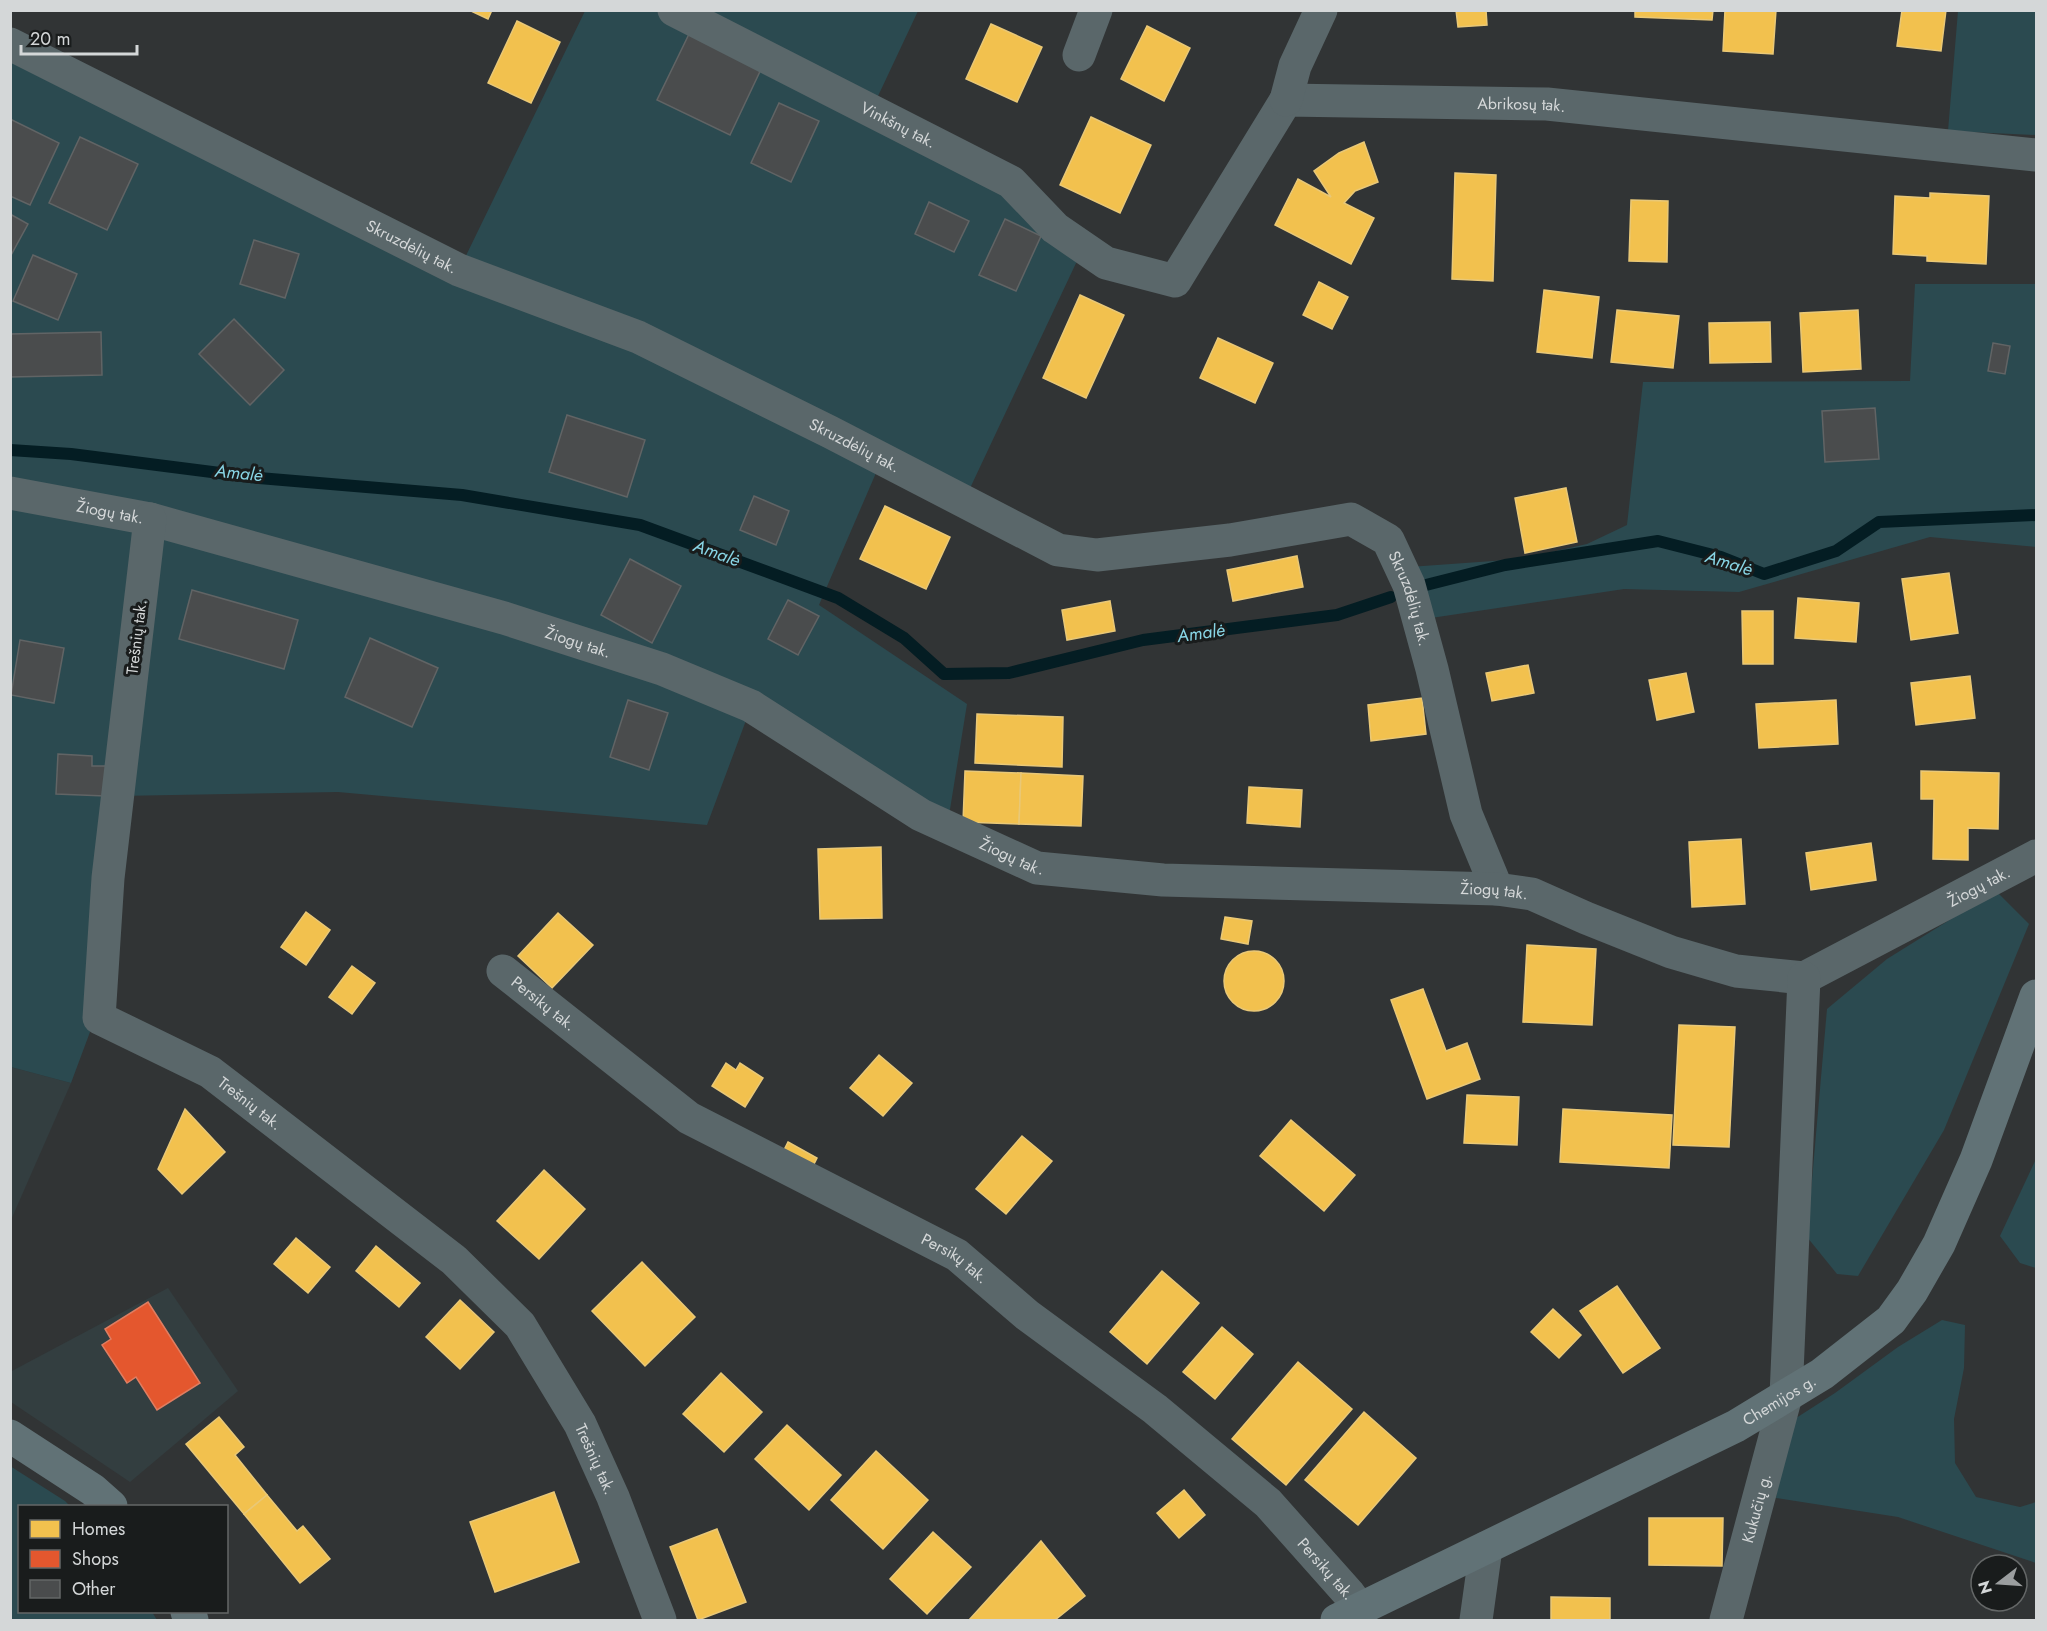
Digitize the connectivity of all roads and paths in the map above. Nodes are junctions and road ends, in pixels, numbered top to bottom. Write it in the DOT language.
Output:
graph roads {
  1 [pos="674,10"];
  2 [pos="1096,10"];
  3 [pos="1321,10"];
  4 [pos="10,44"];
  5 [pos="1079,55"];
  6 [pos="1286,100"];
  7 [pos="2037,155"];
  8 [pos="10,493"];
  9 [pos="150,519"];
  10 [pos="2037,856"];
  11 [pos="1497,889"];
  12 [pos="502,971"];
  13 [pos="1804,978"];
  14 [pos="2037,996"];
  15 [pos="1786,1396"];
  16 [pos="10,1436"];
  17 [pos="110,1505"];
  18 [pos="1486,1548"];
  19 [pos="1349,1615"];
  20 [pos="660,1620"];
  21 [pos="1476,1620"];
  22 [pos="1726,1620"];
  1 -- 6 [label="street, Vinkšnų tak."];
  2 -- 5 [label="street"];
  3 -- 6 [label="street"];
  4 -- 11 [label="street, Skruzdėlių tak."];
  6 -- 7 [label="street, Abrikosų tak."];
  8 -- 9 [label="street, Žiogų tak."];
  9 -- 11 [label="street, Žiogų tak."];
  9 -- 20 [label="street, Trešnių tak."];
  10 -- 13 [label="street, Žiogų tak."];
  11 -- 13 [label="street, Žiogų tak."];
  12 -- 19 [label="street, Persikų tak."];
  13 -- 15 [label="street, Kukučių g."];
  14 -- 15 [label="main road, Chemijos g."];
  15 -- 18 [label="main road, Chemijos g."];
  15 -- 22 [label="street, Kukučių g."];
  16 -- 17 [label="main road"];
  18 -- 19 [label="main road, Chemijos g."];
  18 -- 21 [label="street"];
}
